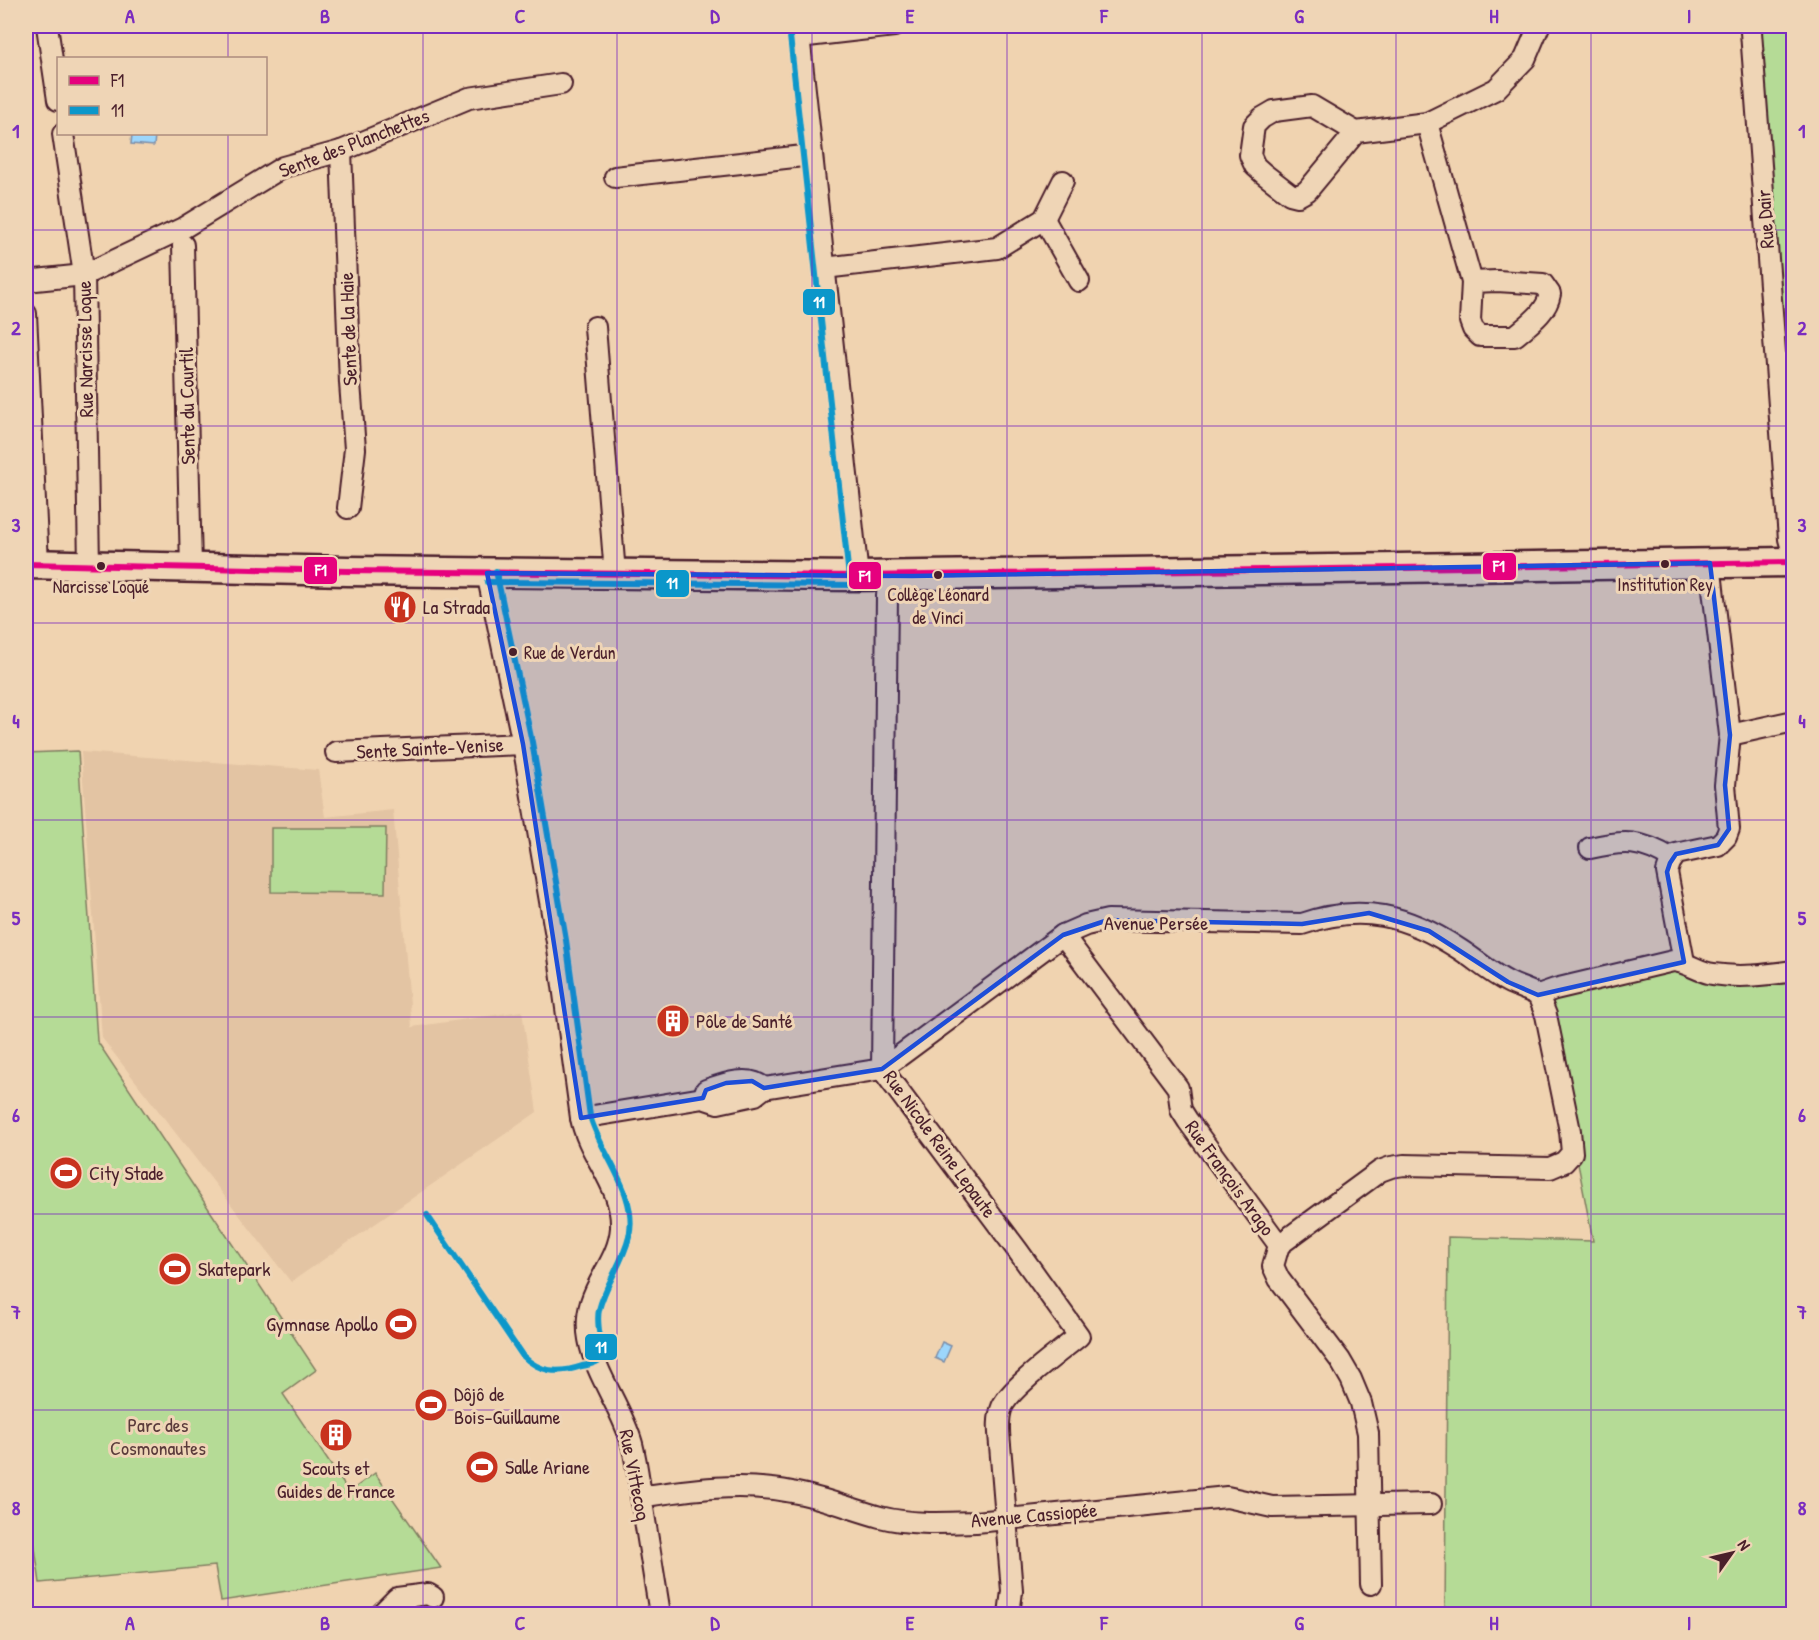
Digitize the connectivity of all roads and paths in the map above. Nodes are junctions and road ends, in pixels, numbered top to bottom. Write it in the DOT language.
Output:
graph roads {
  1 [pos="47,26"];
  2 [pos="894,26"];
  3 [pos="1539,26"];
  4 [pos="1752,26"];
  5 [pos="799,31"];
  6 [pos="561,84"];
  7 [pos="57,93"];
  8 [pos="1426,123"];
  9 [pos="1356,132"];
  10 [pos="63,135"];
  11 [pos="341,151"];
  12 [pos="812,155"];
  13 [pos="615,177"];
  14 [pos="1063,181"];
  15 [pos="1044,219"];
  16 [pos="183,245"];
  17 [pos="825,268"];
  18 [pos="84,275"];
  19 [pos="26,281"];
  20 [pos="1079,281"];
  21 [pos="1472,282"];
  22 [pos="26,314"];
  23 [pos="595,327"];
  24 [pos="348,508"];
  25 [pos="1794,556"];
  26 [pos="1710,562"];
  27 [pos="1794,562"];
  28 [pos="32,564"];
  29 [pos="89,565"];
  30 [pos="191,567"];
  31 [pos="487,573"];
  32 [pos="615,574"];
  33 [pos="889,575"];
  34 [pos="858,576"];
  35 [pos="1794,721"];
  36 [pos="1730,735"];
  37 [pos="523,744"];
  38 [pos="336,752"];
  39 [pos="1590,848"];
  40 [pos="1672,859"];
  41 [pos="1063,935"];
  42 [pos="1684,962"];
  43 [pos="1794,971"];
  44 [pos="1538,995"];
  45 [pos="882,1069"];
  46 [pos="581,1118"];
  47 [pos="1279,1245"];
  48 [pos="641,1497"];
  49 [pos="1370,1504"];
  50 [pos="1431,1504"];
  51 [pos="1005,1519"];
  52 [pos="1371,1584"];
  53 [pos="433,1597"];
  54 [pos="381,1614"];
  55 [pos="660,1614"];
  56 [pos="1009,1614"];
  1 -- 7 [label="street"];
  2 -- 5 [label="street"];
  3 -- 8 [label="street"];
  4 -- 25 [label="street, Rue Dair"];
  5 -- 12 [label="street"];
  6 -- 11 [label="street, Sente des Planchettes"];
  8 -- 9 [label="street"];
  8 -- 21 [label="street"];
  9 -- 9 [label="street"];
  10 -- 18 [label="street, Rue Narcisse Loque"];
  11 -- 18 [label="street, Sente des Planchettes"];
  11 -- 24 [label="street, Sente de la Haie"];
  12 -- 13 [label="street"];
  12 -- 17 [label="street"];
  14 -- 15 [label="street"];
  15 -- 17 [label="street"];
  15 -- 20 [label="street"];
  16 -- 30 [label="street, Sente du Courtil"];
  17 -- 34 [label="street"];
  18 -- 19 [label="street, Sente des Planchettes"];
  18 -- 29 [label="street, Rue Narcisse Loque"];
  22 -- 28 [label="street"];
  23 -- 32 [label="street"];
  26 -- 27 [label="main road"];
  26 -- 33 [label="main road"];
  26 -- 36 [label="street"];
  28 -- 29 [label="main road"];
  29 -- 30 [label="main road"];
  30 -- 31 [label="main road"];
  31 -- 32 [label="main road"];
  31 -- 37 [label="street, Rue Vittecoq"];
  32 -- 34 [label="main road"];
  33 -- 34 [label="main road"];
  33 -- 45 [label="street, Rue Nicole Reine Lepaute"];
  35 -- 36 [label="street"];
  36 -- 40 [label="street"];
  37 -- 38 [label="street, Sente Sainte-Venise"];
  37 -- 46 [label="street, Rue Vittecoq"];
  39 -- 40 [label="street"];
  40 -- 42 [label="street"];
  41 -- 44 [label="street, Avenue Persée"];
  41 -- 45 [label="street, Avenue Persée"];
  41 -- 47 [label="street, Rue François Arago"];
  42 -- 43 [label="street"];
  42 -- 44 [label="street"];
  44 -- 47 [label="street"];
  45 -- 46 [label="street, Avenue Persée"];
  45 -- 51 [label="street, Rue Nicole Reine Lepaute"];
  46 -- 48 [label="street, Rue Vittecoq"];
  47 -- 49 [label="street, Rue François Arago"];
  48 -- 51 [label="street, Avenue Cassiopée"];
  48 -- 55 [label="street, Rue Vittecoq"];
  49 -- 50 [label="street, Avenue Cassiopée"];
  49 -- 51 [label="street, Avenue Cassiopée"];
  49 -- 52 [label="street, Rue François Arago"];
  51 -- 56 [label="street, Rue Nicole Reine Lepaute"];
  53 -- 54 [label="street"];
}
